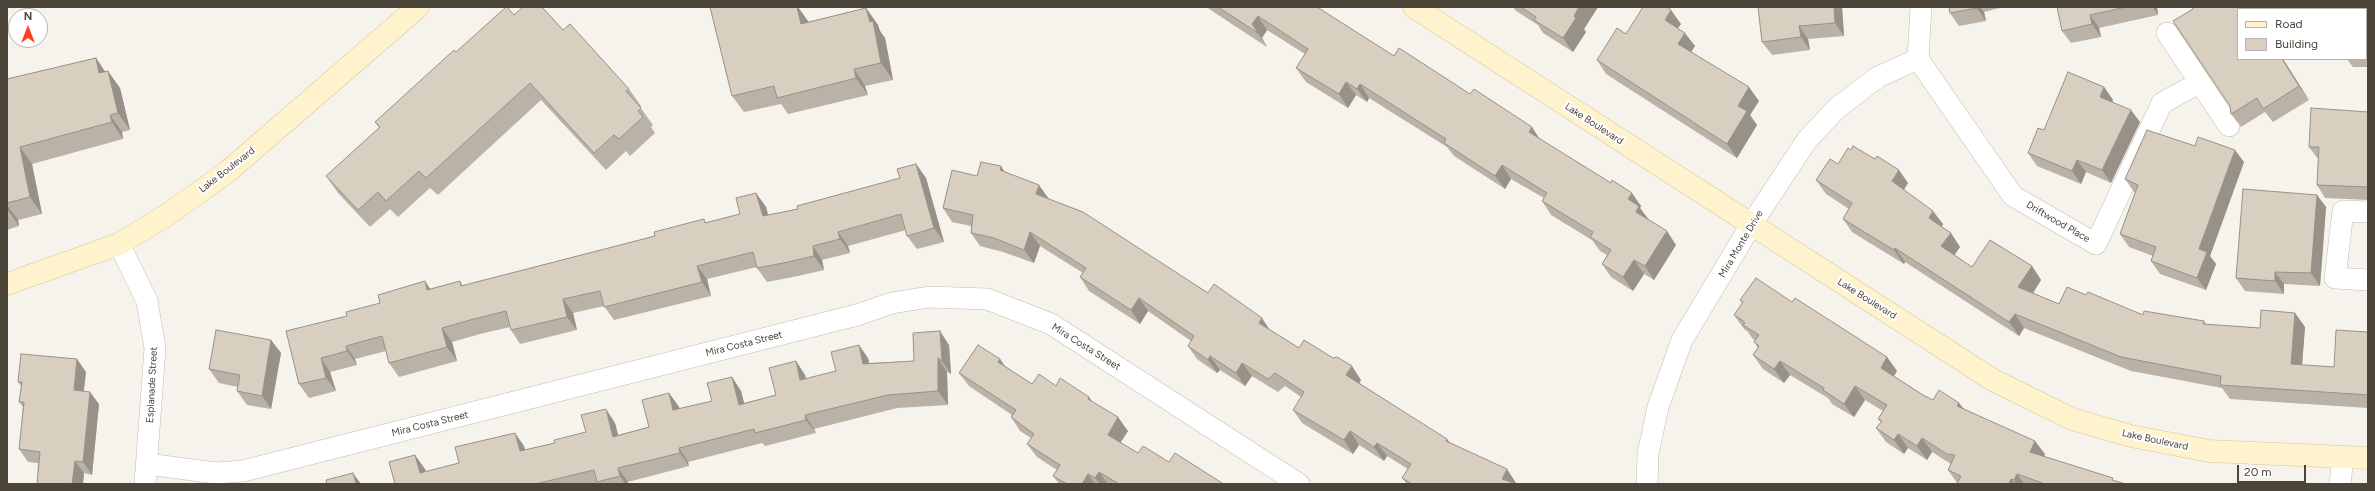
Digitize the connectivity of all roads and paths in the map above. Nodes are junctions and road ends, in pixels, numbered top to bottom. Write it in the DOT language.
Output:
graph roads {
  1 [pos="418,7"];
  2 [pos="1414,7"];
  3 [pos="1921,7"];
  4 [pos="2167,33"];
  5 [pos="1918,59"];
  6 [pos="2199,83"];
  7 [pos="2229,126"];
  8 [pos="2368,212"];
  9 [pos="1751,225"];
  10 [pos="119,244"];
  11 [pos="2368,280"];
  12 [pos="7,284"];
  13 [pos="2343,457"];
  14 [pos="2368,458"];
  15 [pos="146,474"];
  16 [pos="1299,484"];
  17 [pos="1647,484"];
  18 [pos="2340,484"];
  1 -- 10 [label="main road, Lake Boulevard"];
  2 -- 9 [label="main road, Lake Boulevard"];
  3 -- 5 [label="street"];
  4 -- 6 [label="street"];
  5 -- 6 [label="street, Driftwood Place"];
  5 -- 9 [label="street, Mira Monte Drive"];
  6 -- 7 [label="street"];
  8 -- 11 [label="street"];
  9 -- 13 [label="main road, Lake Boulevard"];
  9 -- 17 [label="street, Mira Monte Drive"];
  10 -- 12 [label="main road, Lake Boulevard"];
  10 -- 15 [label="street, Esplanade Street"];
  13 -- 14 [label="main road, Lake Boulevard"];
  13 -- 18 [label="street"];
  15 -- 16 [label="street, Mira Costa Street"];
}
